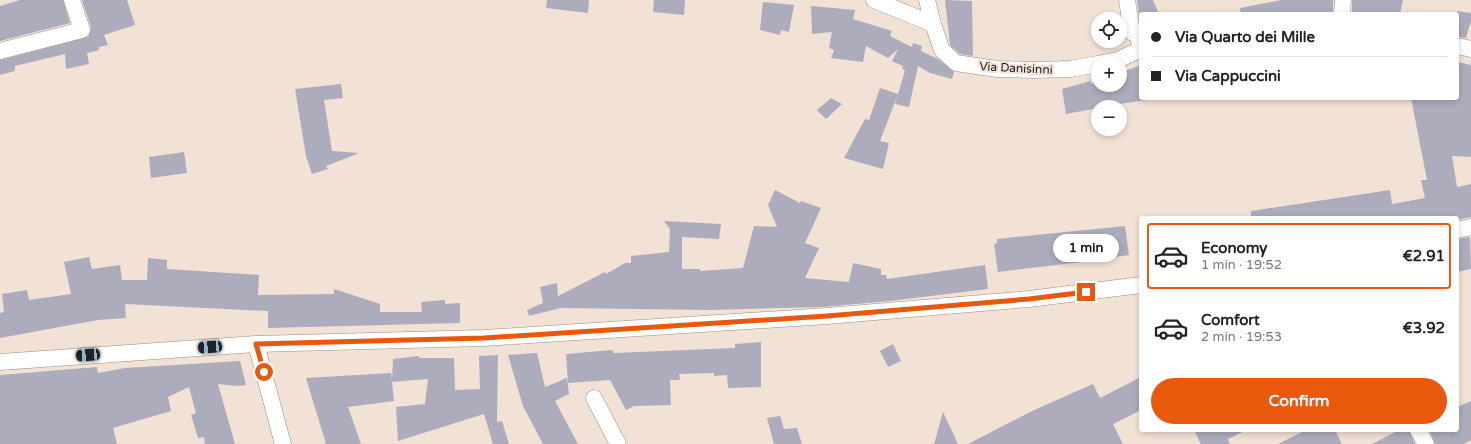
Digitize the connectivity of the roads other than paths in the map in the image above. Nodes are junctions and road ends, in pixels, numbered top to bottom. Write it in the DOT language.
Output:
graph roads {
  1 [pos="72,0"];
  2 [pos="874,0"];
  3 [pos="927,0"];
  4 [pos="1127,0"];
  5 [pos="1343,0"];
  6 [pos="1342,12"];
  7 [pos="933,24"];
  8 [pos="1139,40"];
  9 [pos="1459,46"];
  10 [pos="1471,49"];
  11 [pos="0,51"];
  12 [pos="1139,51"];
  13 [pos="1127,56"];
  14 [pos="1091,65"];
  15 [pos="1471,227"];
  16 [pos="1459,230"];
  17 [pos="1139,285"];
  18 [pos="256,344"];
  19 [pos="0,362"];
  20 [pos="594,398"];
  21 [pos="1419,432"];
  22 [pos="283,444"];
  23 [pos="618,444"];
  24 [pos="1426,444"];
  1 -- 11 [label="street"];
  2 -- 7 [label="street"];
  3 -- 7 [label="street, Via Danisinni"];
  4 -- 8 [label="street"];
  5 -- 6 [label="street"];
  7 -- 14 [label="street, Via Danisinni"];
  9 -- 10 [label="street"];
  12 -- 13 [label="street"];
  15 -- 16 [label="street"];
  17 -- 18 [label="street"];
  18 -- 19 [label="street"];
  18 -- 22 [label="street"];
  20 -- 23 [label="street"];
  21 -- 24 [label="street"];
}
